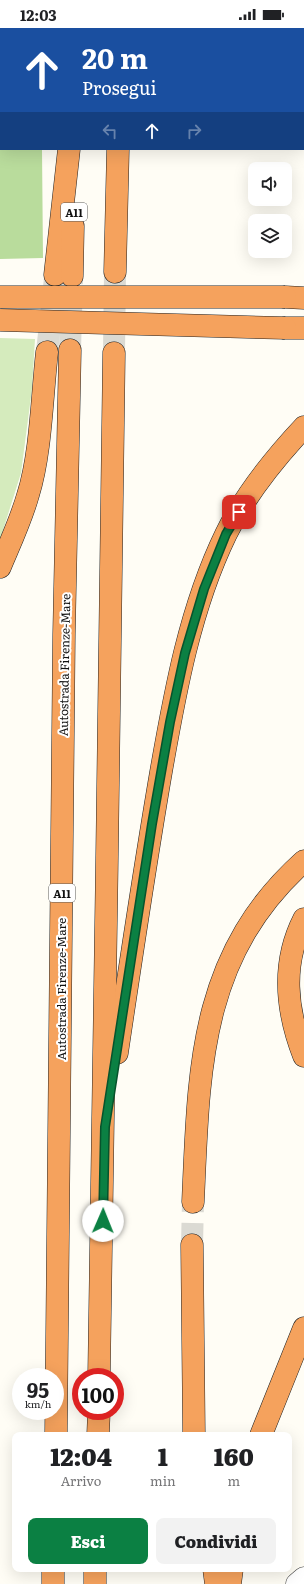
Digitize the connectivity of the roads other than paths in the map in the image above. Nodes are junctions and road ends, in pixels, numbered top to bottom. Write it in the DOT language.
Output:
graph roads {
  1 [pos="69,150"];
  2 [pos="74,150"];
  3 [pos="118,150"];
  4 [pos="115,272"];
  5 [pos="0,297"];
  6 [pos="295,297"];
  7 [pos="0,320"];
  8 [pos="295,328"];
  9 [pos="70,350"];
  10 [pos="47,352"];
  11 [pos="114,353"];
  12 [pos="304,427"];
  13 [pos="0,567"];
  14 [pos="304,861"];
  15 [pos="304,919"];
  16 [pos="304,1056"];
  17 [pos="105,1127"];
  18 [pos="193,1202"];
  19 [pos="192,1245"];
  20 [pos="304,1328"];
  21 [pos="99,1368"];
  22 [pos="98,1420"];
  23 [pos="56,1432"];
  24 [pos="98,1432"];
  25 [pos="194,1432"];
  26 [pos="262,1432"];
  27 [pos="53,1572"];
  28 [pos="95,1572"];
  29 [pos="214,1572"];
  30 [pos="232,1572"];
  31 [pos="304,1578"];
  32 [pos="53,1584"];
  33 [pos="95,1584"];
  34 [pos="216,1584"];
  35 [pos="230,1584"];
  36 [pos="297,1584"];
  1 -- 2 [label="highway, A11"];
  3 -- 4 [label="highway"];
  5 -- 6 [label="highway, bridge"];
  7 -- 8 [label="highway, bridge"];
  9 -- 23 [label="highway, Autostrada Firenze-Mare / A11"];
  10 -- 13 [label="highway"];
  11 -- 17 [label="highway"];
  12 -- 17 [label="highway"];
  14 -- 18 [label="highway"];
  15 -- 16 [label="highway"];
  17 -- 21 [label="highway"];
  19 -- 25 [label="highway"];
  20 -- 26 [label="highway"];
  22 -- 24 [label="highway"];
  27 -- 32 [label="highway"];
  28 -- 33 [label="highway"];
  29 -- 34 [label="highway"];
  30 -- 35 [label="highway"];
  31 -- 36 [label="lane"];
}
